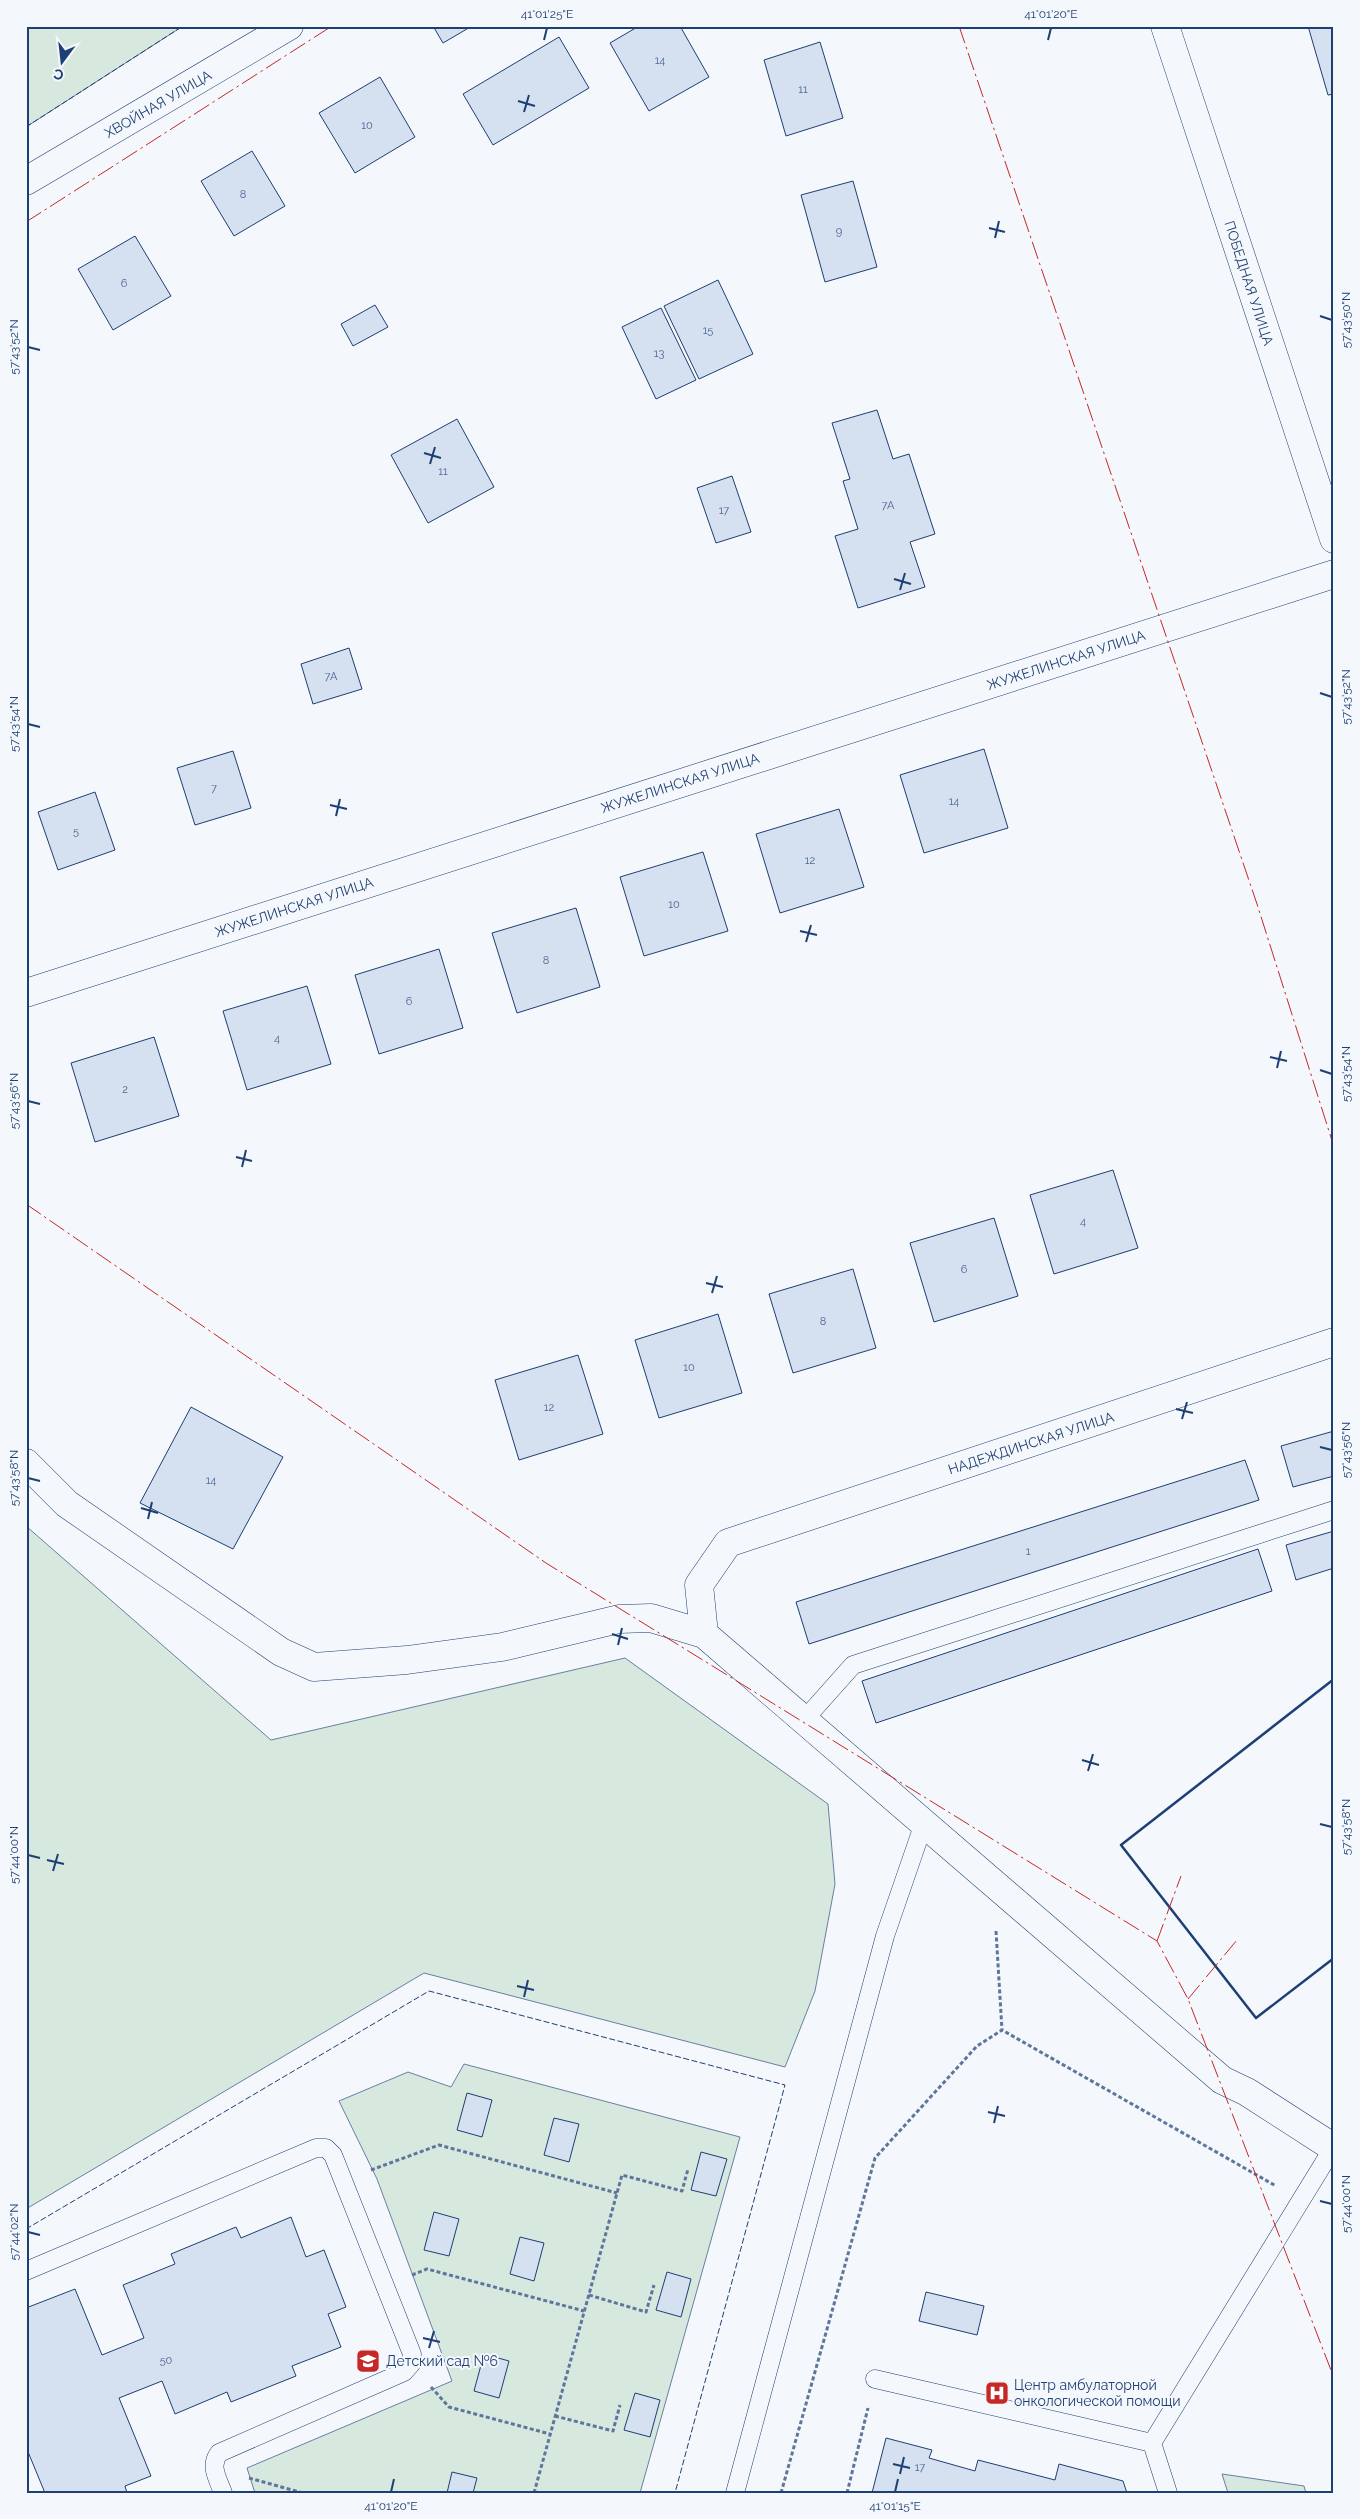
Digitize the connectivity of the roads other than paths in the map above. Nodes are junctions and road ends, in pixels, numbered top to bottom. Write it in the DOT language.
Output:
graph roads {
  1 [pos="289,26"];
  2 [pos="1165,26"];
  3 [pos="26,181"];
  4 [pos="1334,539"];
  5 [pos="1334,574"];
  6 [pos="26,993"];
  7 [pos="1334,1342"];
  8 [pos="26,1463"];
  9 [pos="1334,1510"];
  10 [pos="704,1634"];
  11 [pos="804,1720"];
  12 [pos="924,1823"];
  13 [pos="1333,2148"];
  14 [pos="26,2270"];
  15 [pos="875,2379"];
  16 [pos="1152,2444"];
  17 [pos="223,2493"];
  18 [pos="735,2493"];
  19 [pos="1168,2493"];
  1 -- 3 [label="street, ХВОЙНАЯ УЛИЦА"];
  2 -- 4 [label="street, ПОБЕДНАЯ УЛИЦА"];
  5 -- 6 [label="street, ЖУЖЕЛИНСКАЯ УЛИЦА"];
  7 -- 10 [label="street, НАДЕЖДИНСКАЯ УЛИЦА"];
  8 -- 10 [label="street"];
  9 -- 11 [label="lane"];
  10 -- 11 [label="street"];
  11 -- 12 [label="street"];
  12 -- 13 [label="street"];
  12 -- 18 [label="lane"];
  13 -- 16 [label="lane"];
  14 -- 17 [label="lane"];
  15 -- 16 [label="lane"];
  16 -- 19 [label="lane"];
}
